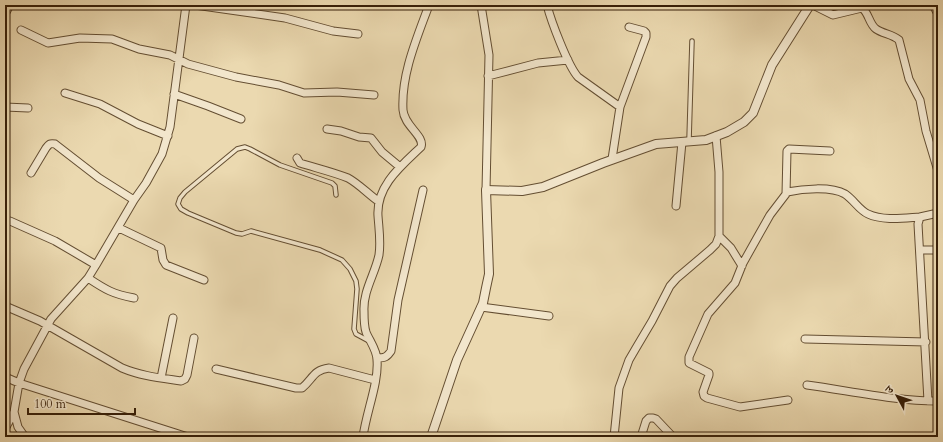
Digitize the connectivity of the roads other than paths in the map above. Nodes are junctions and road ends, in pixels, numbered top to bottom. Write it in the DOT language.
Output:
graph roads {
  1 [pos="10,5"];
  2 [pos="186,5"];
  3 [pos="194,5"];
  4 [pos="429,5"];
  5 [pos="482,5"];
  6 [pos="547,5"];
  7 [pos="810,5"];
  8 [pos="814,5"];
  9 [pos="933,5"];
  10 [pos="225,7"];
  11 [pos="5,14"];
  12 [pos="938,14"];
  13 [pos="630,27"];
  14 [pos="21,30"];
  15 [pos="358,34"];
  16 [pos="692,41"];
  17 [pos="178,60"];
  18 [pos="568,60"];
  19 [pos="488,76"];
  20 [pos="65,93"];
  21 [pos="174,94"];
  22 [pos="374,95"];
  23 [pos="5,107"];
  24 [pos="620,107"];
  25 [pos="28,108"];
  26 [pos="241,120"];
  27 [pos="327,129"];
  28 [pos="168,136"];
  29 [pos="716,136"];
  30 [pos="686,141"];
  31 [pos="830,151"];
  32 [pos="297,158"];
  33 [pos="612,159"];
  34 [pos="936,161"];
  35 [pos="400,167"];
  36 [pos="938,171"];
  37 [pos="31,173"];
  38 [pos="424,190"];
  39 [pos="486,190"];
  40 [pos="787,192"];
  41 [pos="336,195"];
  42 [pos="134,200"];
  43 [pos="378,201"];
  44 [pos="676,206"];
  45 [pos="938,213"];
  46 [pos="920,217"];
  47 [pos="10,220"];
  48 [pos="119,228"];
  49 [pos="719,236"];
  50 [pos="920,250"];
  51 [pos="938,250"];
  52 [pos="96,265"];
  53 [pos="742,266"];
  54 [pos="88,278"];
  55 [pos="204,280"];
  56 [pos="134,298"];
  57 [pos="5,306"];
  58 [pos="481,307"];
  59 [pos="549,316"];
  60 [pos="173,318"];
  61 [pos="47,326"];
  62 [pos="194,338"];
  63 [pos="805,339"];
  64 [pos="370,341"];
  65 [pos="926,342"];
  66 [pos="377,358"];
  67 [pos="216,369"];
  68 [pos="5,376"];
  69 [pos="161,378"];
  70 [pos="375,380"];
  71 [pos="19,382"];
  72 [pos="807,384"];
  73 [pos="788,400"];
  74 [pos="928,401"];
  75 [pos="938,401"];
  76 [pos="14,412"];
  77 [pos="5,429"];
  78 [pos="24,437"];
  79 [pos="188,437"];
  80 [pos="364,437"];
  81 [pos="431,437"];
  82 [pos="614,437"];
  83 [pos="641,437"];
  84 [pos="674,437"];
  1 -- 11 [label="street"];
  2 -- 17 [label="street"];
  3 -- 10 [label="street"];
  4 -- 35 [label="street"];
  5 -- 19 [label="street"];
  6 -- 18 [label="street"];
  7 -- 29 [label="street"];
  8 -- 34 [label="street"];
  9 -- 12 [label="street"];
  10 -- 15 [label="street"];
  13 -- 24 [label="street"];
  14 -- 17 [label="street"];
  16 -- 30 [label="lane"];
  17 -- 21 [label="street"];
  17 -- 22 [label="street"];
  18 -- 19 [label="street"];
  18 -- 24 [label="street"];
  19 -- 39 [label="street"];
  20 -- 28 [label="street"];
  21 -- 26 [label="street"];
  21 -- 28 [label="street"];
  23 -- 25 [label="street"];
  24 -- 33 [label="street"];
  27 -- 35 [label="street"];
  28 -- 42 [label="street"];
  29 -- 30 [label="street"];
  29 -- 49 [label="street"];
  30 -- 33 [label="street"];
  30 -- 44 [label="street"];
  31 -- 40 [label="street"];
  32 -- 43 [label="street"];
  33 -- 39 [label="street"];
  34 -- 36 [label="street"];
  35 -- 43 [label="street"];
  37 -- 42 [label="street"];
  38 -- 66 [label="street"];
  39 -- 58 [label="street"];
  40 -- 46 [label="street"];
  40 -- 53 [label="street"];
  41 -- 64 [label="lane"];
  42 -- 48 [label="street"];
  43 -- 64 [label="street"];
  45 -- 46 [label="street"];
  46 -- 50 [label="street"];
  47 -- 52 [label="street"];
  48 -- 52 [label="street"];
  48 -- 55 [label="street"];
  49 -- 53 [label="street"];
  49 -- 82 [label="street"];
  50 -- 51 [label="street"];
  50 -- 65 [label="street"];
  52 -- 54 [label="street"];
  53 -- 73 [label="street"];
  54 -- 56 [label="street"];
  54 -- 61 [label="street"];
  57 -- 61 [label="street"];
  58 -- 59 [label="street"];
  58 -- 81 [label="street"];
  60 -- 69 [label="street"];
  61 -- 69 [label="street"];
  61 -- 71 [label="street"];
  62 -- 69 [label="street"];
  63 -- 65 [label="street"];
  64 -- 66 [label="street"];
  65 -- 74 [label="street"];
  66 -- 70 [label="street"];
  67 -- 70 [label="street"];
  68 -- 71 [label="street"];
  70 -- 80 [label="street"];
  71 -- 76 [label="street"];
  71 -- 79 [label="street"];
  72 -- 74 [label="street"];
  74 -- 75 [label="street"];
  76 -- 77 [label="street"];
  76 -- 78 [label="street"];
  83 -- 84 [label="street"];
}
